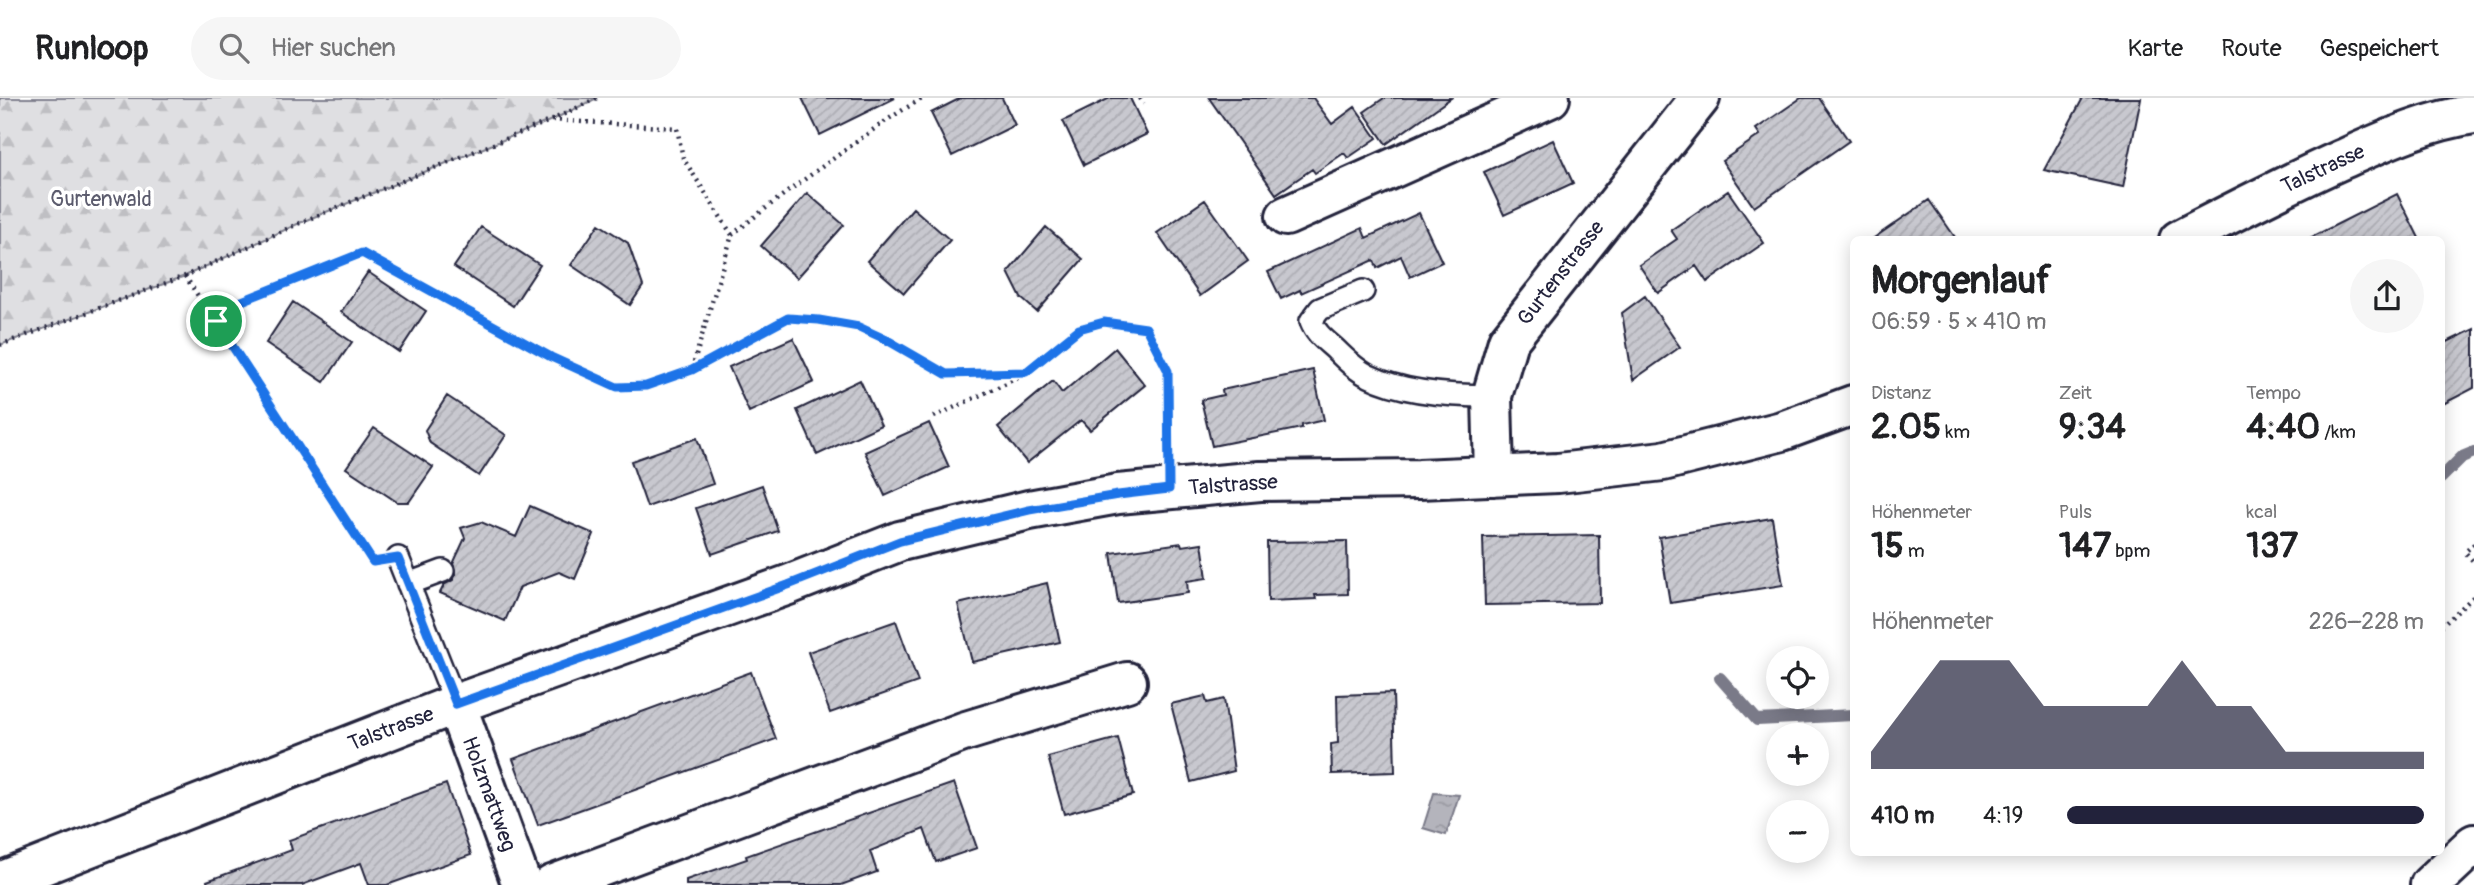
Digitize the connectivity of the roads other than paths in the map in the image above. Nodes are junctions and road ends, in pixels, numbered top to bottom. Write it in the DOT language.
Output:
graph roads {
  1 [pos="1550,98"];
  2 [pos="1700,98"];
  3 [pos="2474,114"];
  4 [pos="1286,216"];
  5 [pos="2187,236"];
  6 [pos="1363,291"];
  7 [pos="1492,396"];
  8 [pos="1850,406"];
  9 [pos="1494,476"];
  10 [pos="398,558"];
  11 [pos="443,571"];
  12 [pos="408,584"];
  13 [pos="1127,682"];
  14 [pos="456,704"];
  15 [pos="2474,844"];
  16 [pos="0,882"];
  17 [pos="522,885"];
  18 [pos="552,885"];
  19 [pos="2430,885"];
  1 -- 4 [label="street"];
  2 -- 7 [label="street, Gurtenstrasse"];
  3 -- 5 [label="street, Talstrasse"];
  6 -- 7 [label="lane"];
  7 -- 9 [label="street, Gurtenstrasse"];
  8 -- 9 [label="street, Talstrasse"];
  9 -- 14 [label="street, Talstrasse"];
  10 -- 12 [label="lane"];
  11 -- 12 [label="lane"];
  12 -- 14 [label="lane"];
  13 -- 18 [label="street"];
  14 -- 16 [label="street, Talstrasse"];
  14 -- 17 [label="street, Holzmattweg"];
  15 -- 19 [label="street"];
}
